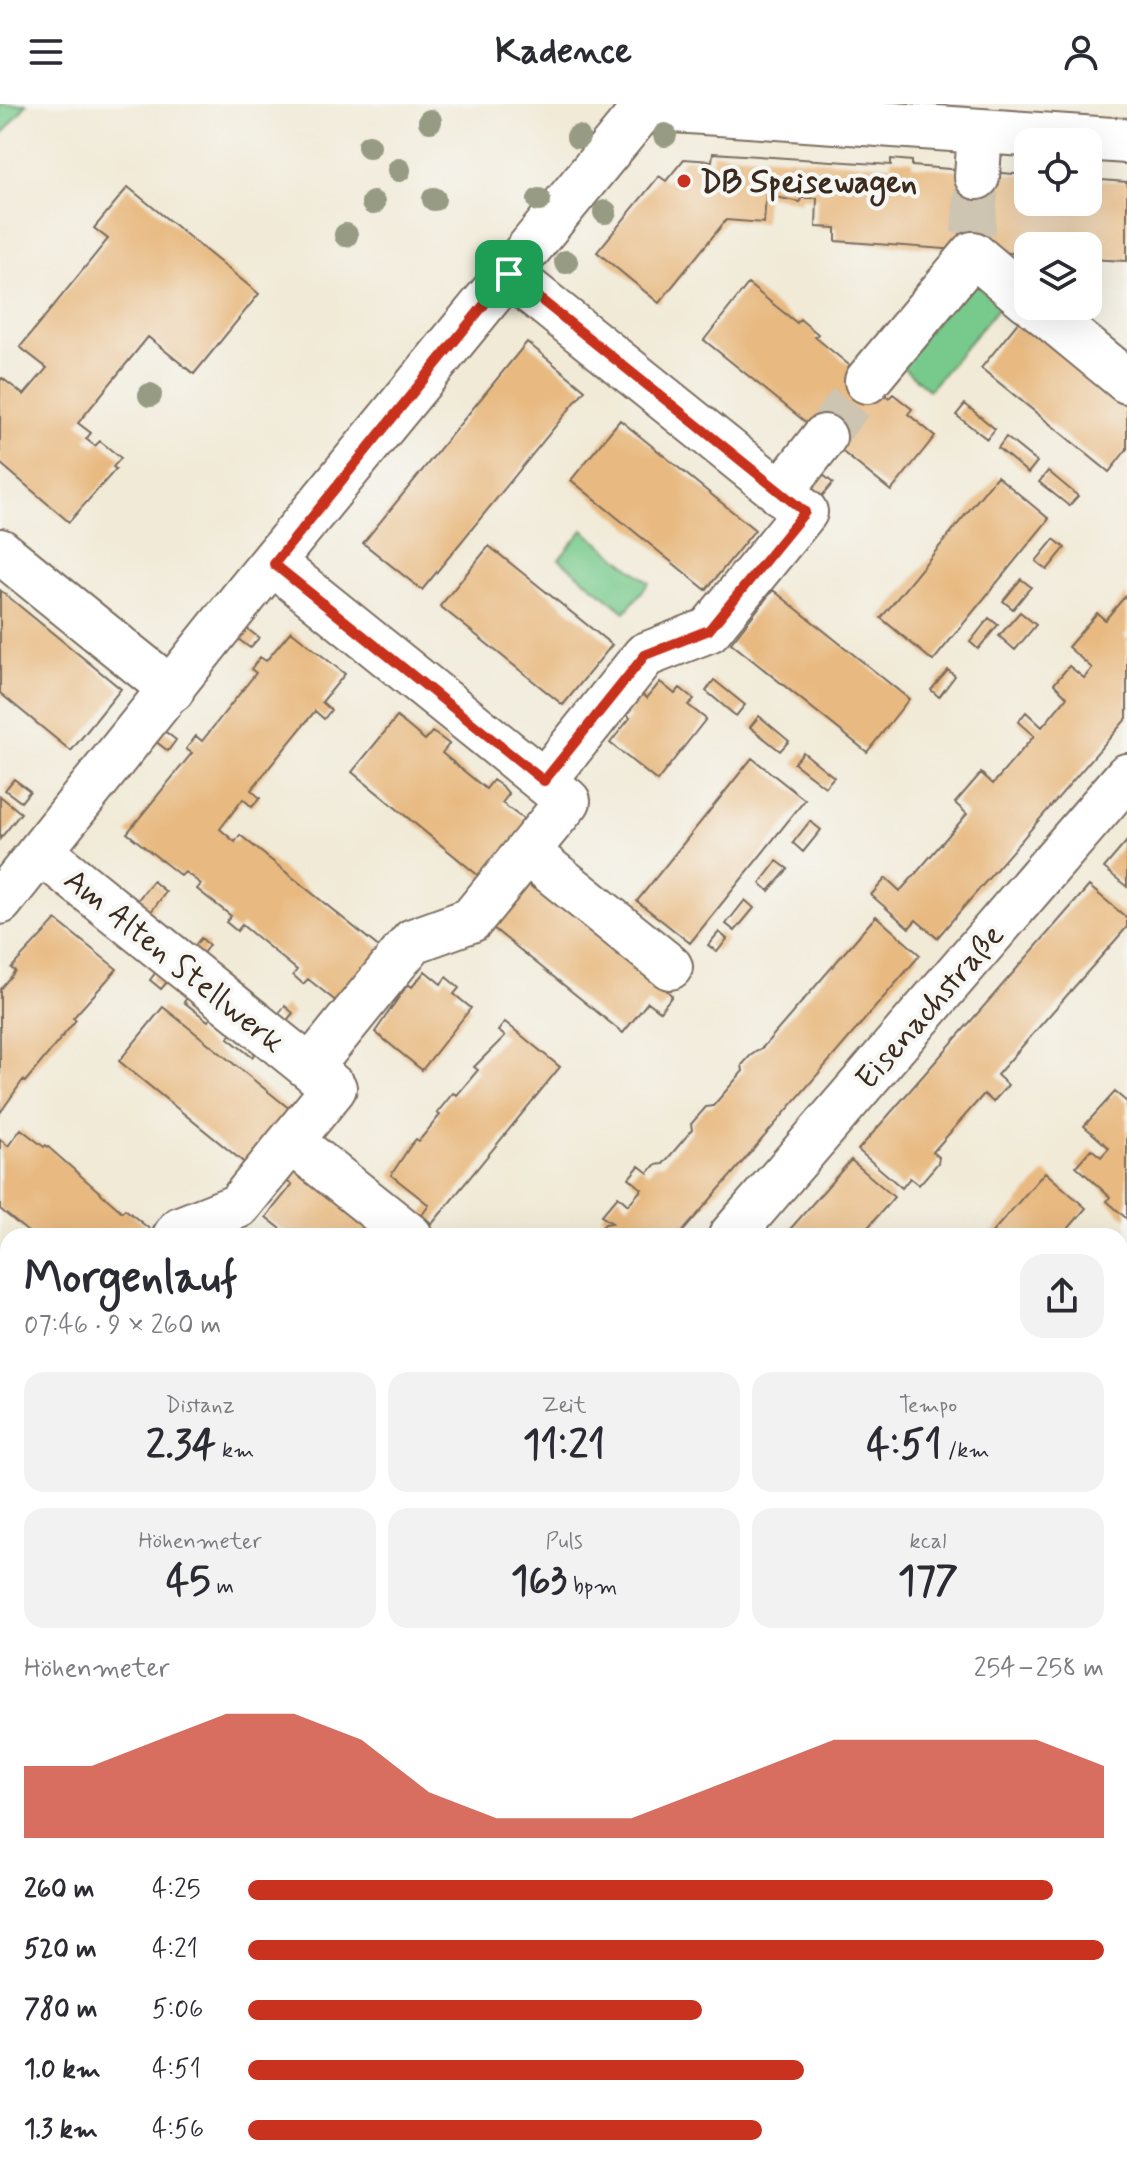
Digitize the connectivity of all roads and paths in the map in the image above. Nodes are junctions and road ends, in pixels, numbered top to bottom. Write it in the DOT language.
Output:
graph roads {
  1 [pos="980,131"];
  2 [pos="1127,141"];
  3 [pos="977,177"];
  4 [pos="509,274"];
  5 [pos="1014,286"];
  6 [pos="1053,320"];
  7 [pos="867,381"];
  8 [pos="1127,381"];
  9 [pos="824,437"];
  10 [pos="780,493"];
  11 [pos="0,551"];
  12 [pos="274,564"];
  13 [pos="172,690"];
  14 [pos="1127,776"];
  15 [pos="544,781"];
  16 [pos="41,852"];
  17 [pos="527,852"];
  18 [pos="0,902"];
  19 [pos="670,967"];
  20 [pos="310,1068"];
  21 [pos="291,1141"];
  22 [pos="183,1228"];
  23 [pos="400,1228"];
  24 [pos="738,1228"];
  1 -- 2 [label="street, Am Alten Stellwerk"];
  1 -- 3 [label="street"];
  1 -- 4 [label="street, Am Alten Stellwerk"];
  4 -- 10 [label="street"];
  4 -- 12 [label="street, Am Alten Stellwerk"];
  5 -- 7 [label="street"];
  6 -- 8 [label="street"];
  9 -- 10 [label="street"];
  10 -- 15 [label="street"];
  11 -- 13 [label="street"];
  12 -- 13 [label="street, Am Alten Stellwerk"];
  12 -- 15 [label="street"];
  13 -- 16 [label="street, Am Alten Stellwerk"];
  14 -- 24 [label="street, Eisenachstraße"];
  15 -- 17 [label="street"];
  16 -- 18 [label="street, Am Alten Stellwerk"];
  16 -- 20 [label="street, Am Alten Stellwerk"];
  17 -- 19 [label="street"];
  17 -- 20 [label="street"];
  20 -- 21 [label="street, Am Alten Stellwerk"];
  21 -- 22 [label="street"];
  21 -- 23 [label="street"];
}
